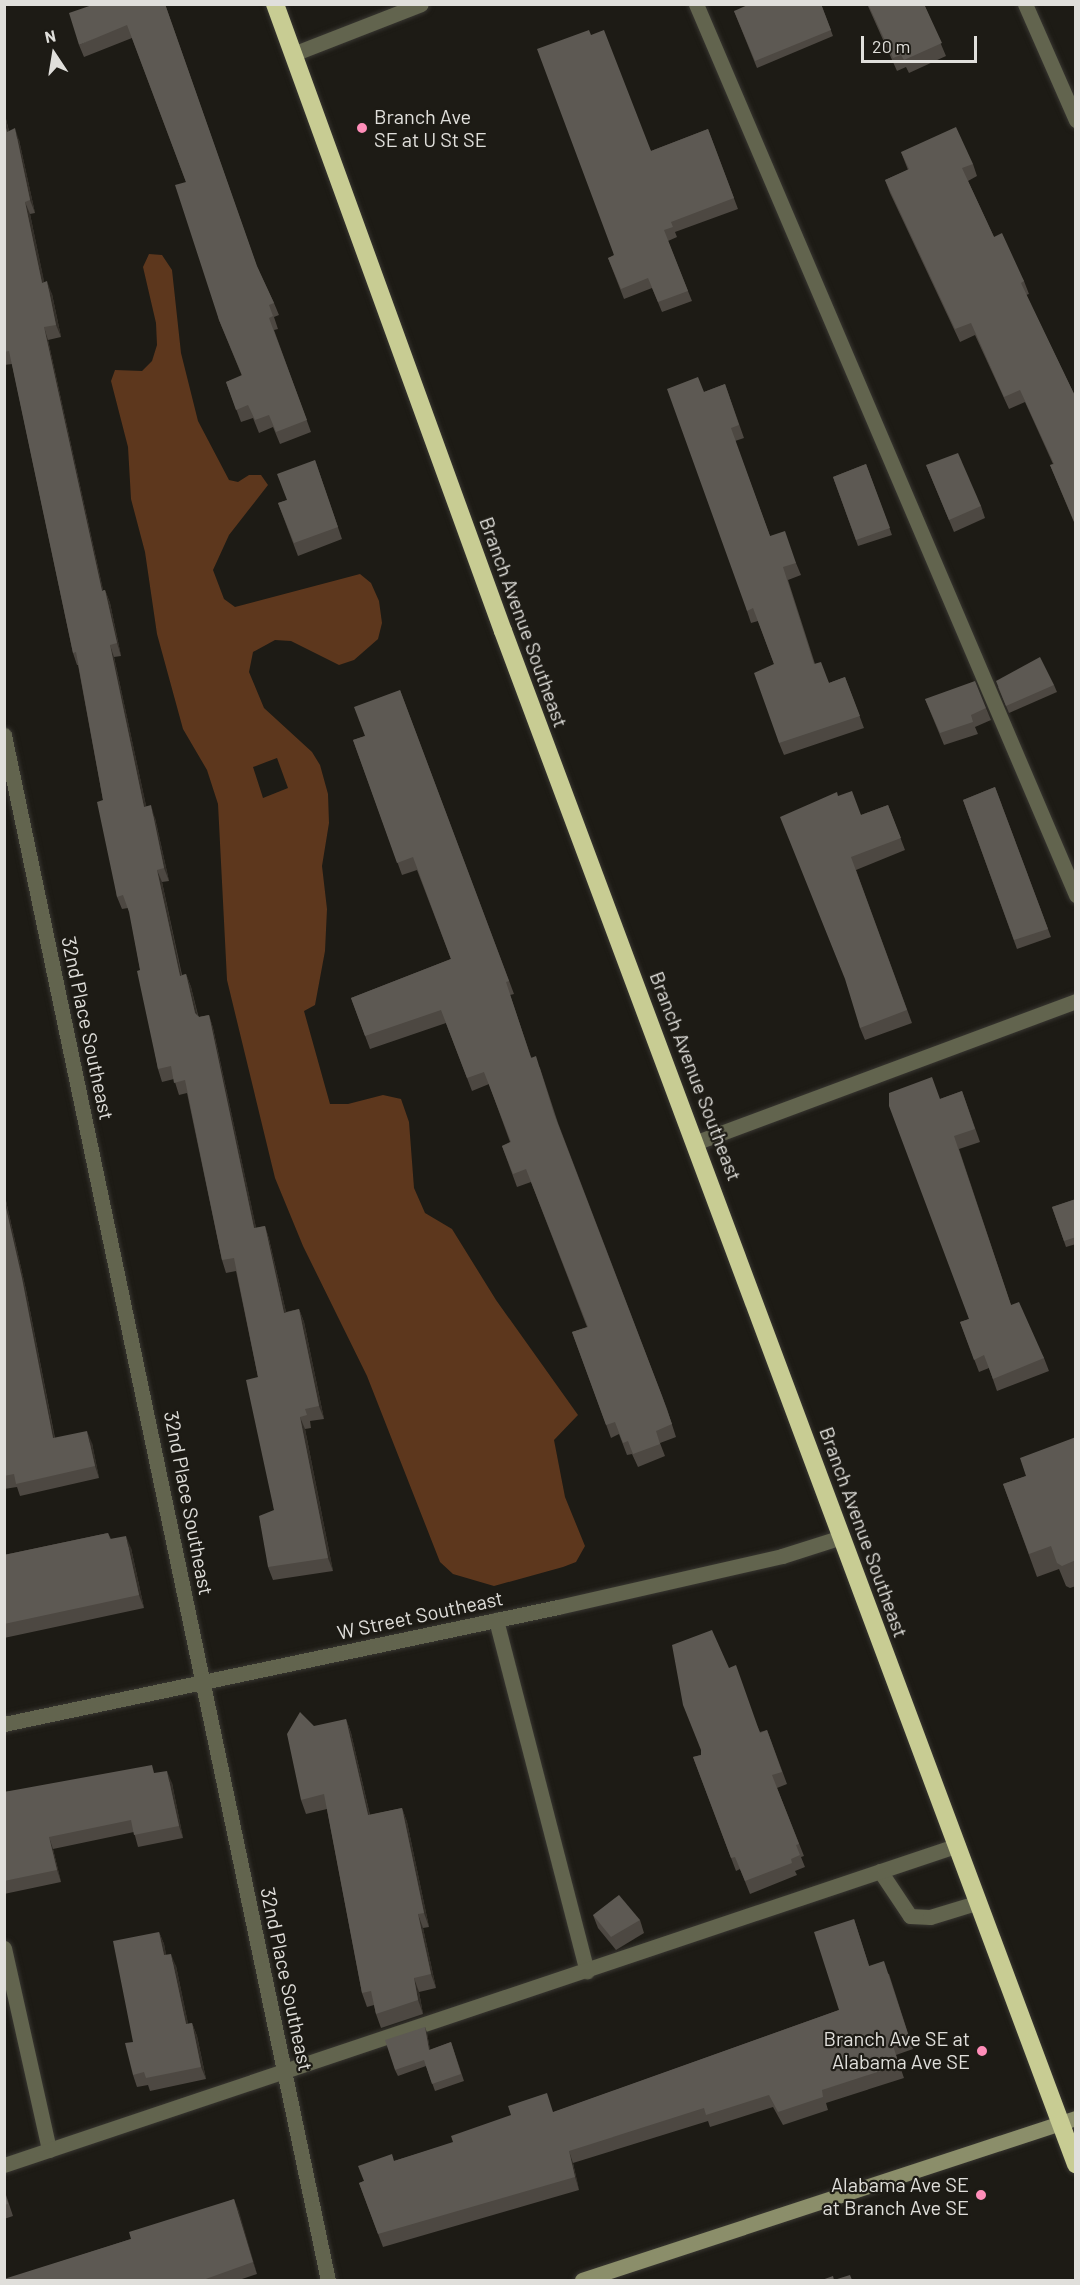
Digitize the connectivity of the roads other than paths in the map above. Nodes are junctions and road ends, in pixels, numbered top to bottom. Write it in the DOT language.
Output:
graph roads {
  1 [pos="275,4"];
  2 [pos="421,4"];
  3 [pos="696,4"];
  4 [pos="1026,4"];
  5 [pos="293,54"];
  6 [pos="1074,114"];
  7 [pos="4,735"];
  8 [pos="1076,895"];
  9 [pos="1076,1001"];
  10 [pos="697,1142"];
  11 [pos="842,1537"];
  12 [pos="496,1620"];
  13 [pos="203,1683"];
  14 [pos="4,1724"];
  15 [pos="958,1845"];
  16 [pos="880,1871"];
  17 [pos="979,1902"];
  18 [pos="4,1948"];
  19 [pos="586,1971"];
  20 [pos="286,2072"];
  21 [pos="1068,2121"];
  22 [pos="49,2150"];
  23 [pos="1076,2164"];
  24 [pos="4,2165"];
  25 [pos="328,2280"];
  26 [pos="582,2280"];
  1 -- 5 [label="highway, Branch Avenue Southeast"];
  2 -- 5 [label="street"];
  3 -- 8 [label="street"];
  4 -- 6 [label="street"];
  5 -- 10 [label="highway, Branch Avenue Southeast"];
  7 -- 13 [label="street, 32nd Place Southeast"];
  9 -- 10 [label="street"];
  10 -- 11 [label="highway, Branch Avenue Southeast"];
  11 -- 12 [label="street, W Street Southeast"];
  11 -- 15 [label="highway, Branch Avenue Southeast"];
  12 -- 13 [label="street, W Street Southeast"];
  12 -- 19 [label="street"];
  13 -- 14 [label="street, W Street Southeast"];
  13 -- 20 [label="street, 32nd Place Southeast"];
  15 -- 16 [label="street"];
  15 -- 17 [label="highway, Branch Avenue Southeast"];
  16 -- 17 [label="street"];
  16 -- 19 [label="street"];
  17 -- 21 [label="highway, Branch Avenue Southeast"];
  18 -- 22 [label="street"];
  19 -- 20 [label="street"];
  20 -- 22 [label="street"];
  20 -- 25 [label="street, 32nd Place Southeast"];
  21 -- 23 [label="highway, Branch Avenue Southeast"];
  21 -- 26 [label="main road"];
  22 -- 24 [label="street"];
}
